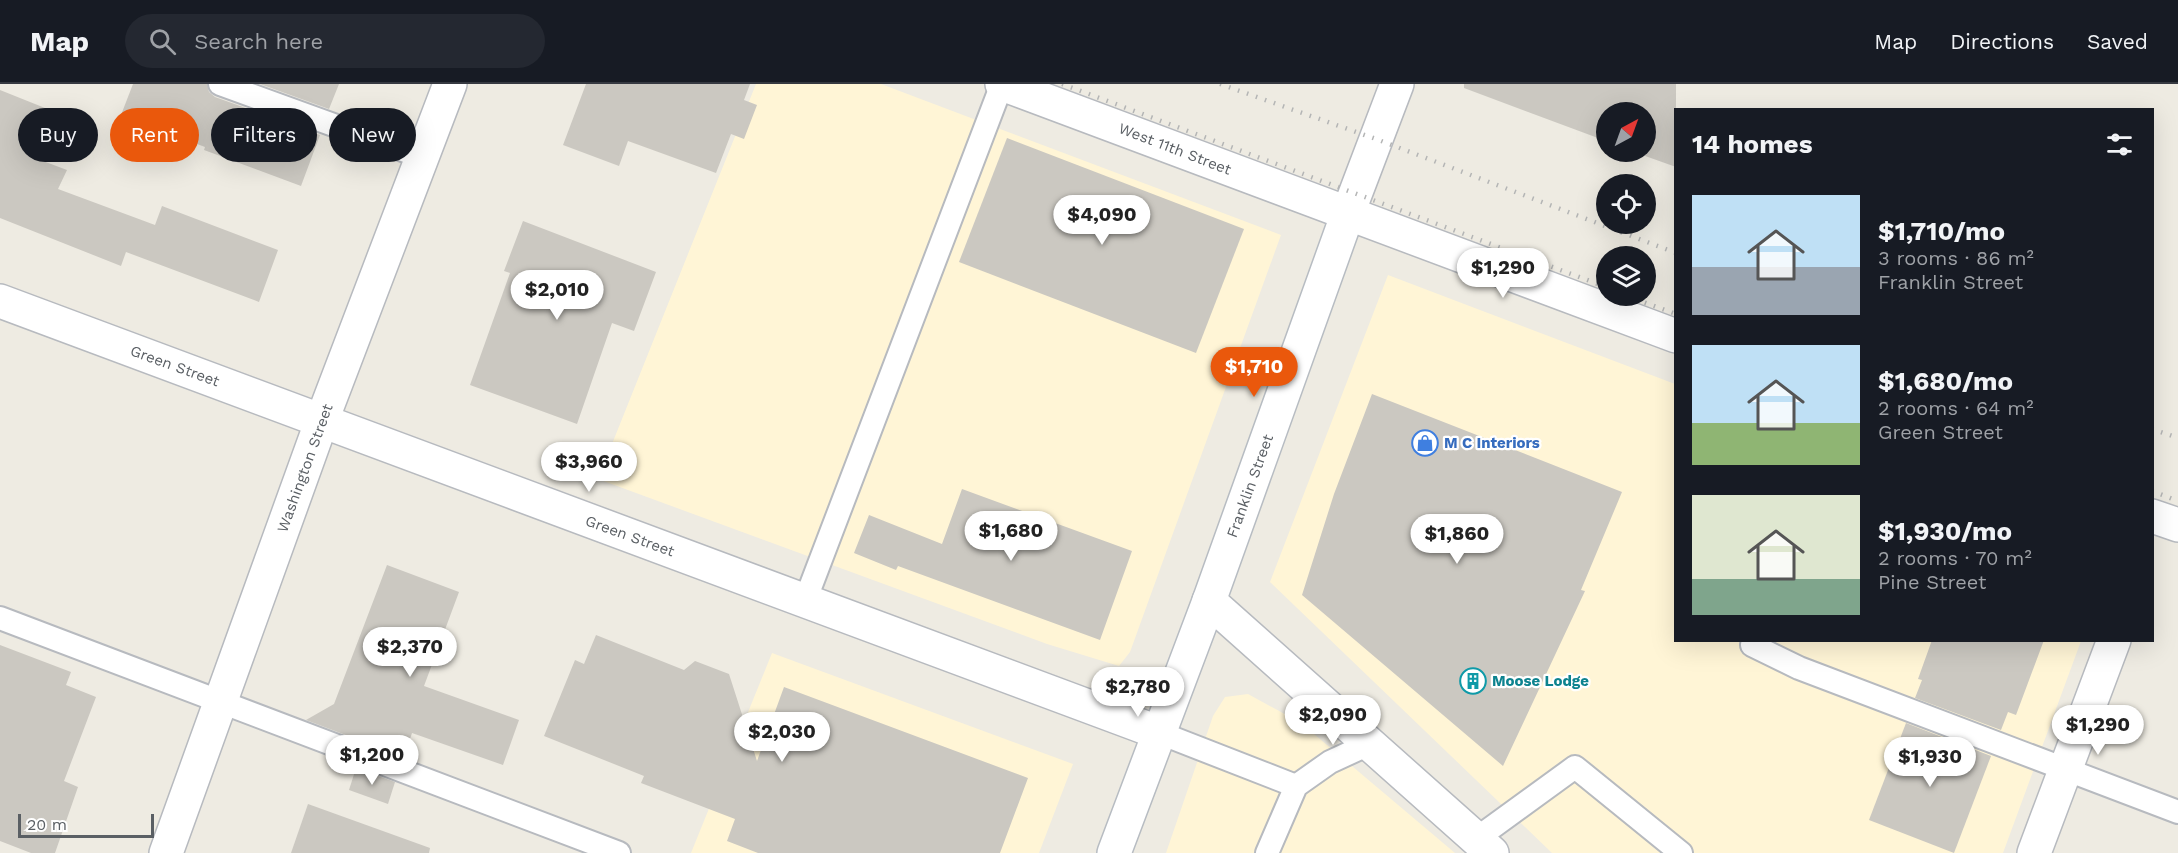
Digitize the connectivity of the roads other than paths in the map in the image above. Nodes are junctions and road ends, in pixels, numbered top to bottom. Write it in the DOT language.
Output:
graph roads {
  1 [pos="220,84"];
  2 [pos="450,84"];
  3 [pos="1002,84"];
  4 [pos="1397,84"];
  5 [pos="422,157"];
  6 [pos="1348,213"];
  7 [pos="0,301"];
  8 [pos="1674,335"];
  9 [pos="322,420"];
  10 [pos="805,601"];
  11 [pos="1209,601"];
  12 [pos="0,618"];
  13 [pos="1753,642"];
  14 [pos="2113,642"];
  15 [pos="220,703"];
  16 [pos="1160,733"];
  17 [pos="1369,744"];
  18 [pos="2066,770"];
  19 [pos="1296,786"];
  20 [pos="2178,812"];
  21 [pos="1484,846"];
  22 [pos="1121,851"];
  23 [pos="166,853"];
  24 [pos="620,853"];
  25 [pos="1267,853"];
  26 [pos="1681,853"];
  27 [pos="2034,853"];
  1 -- 5 [label="lane"];
  2 -- 5 [label="street, Washington Street"];
  3 -- 6 [label="street, West 11th Street"];
  3 -- 10 [label="lane"];
  4 -- 6 [label="street, Franklin Street"];
  5 -- 9 [label="street, Washington Street"];
  6 -- 8 [label="street, West 11th Street"];
  6 -- 11 [label="street, Franklin Street"];
  7 -- 9 [label="street, Green Street"];
  9 -- 10 [label="street, Green Street"];
  9 -- 15 [label="street, Washington Street"];
  10 -- 16 [label="street, Green Street"];
  11 -- 16 [label="street, Franklin Street"];
  11 -- 17 [label="street"];
  12 -- 15 [label="lane"];
  13 -- 18 [label="lane"];
  14 -- 18 [label="street"];
  15 -- 23 [label="street, Washington Street"];
  15 -- 24 [label="lane"];
  16 -- 19 [label="lane"];
  16 -- 22 [label="street, Franklin Street"];
  17 -- 19 [label="lane"];
  17 -- 21 [label="street"];
  18 -- 20 [label="lane"];
  18 -- 27 [label="street"];
  19 -- 25 [label="lane"];
  21 -- 26 [label="lane"];
}
